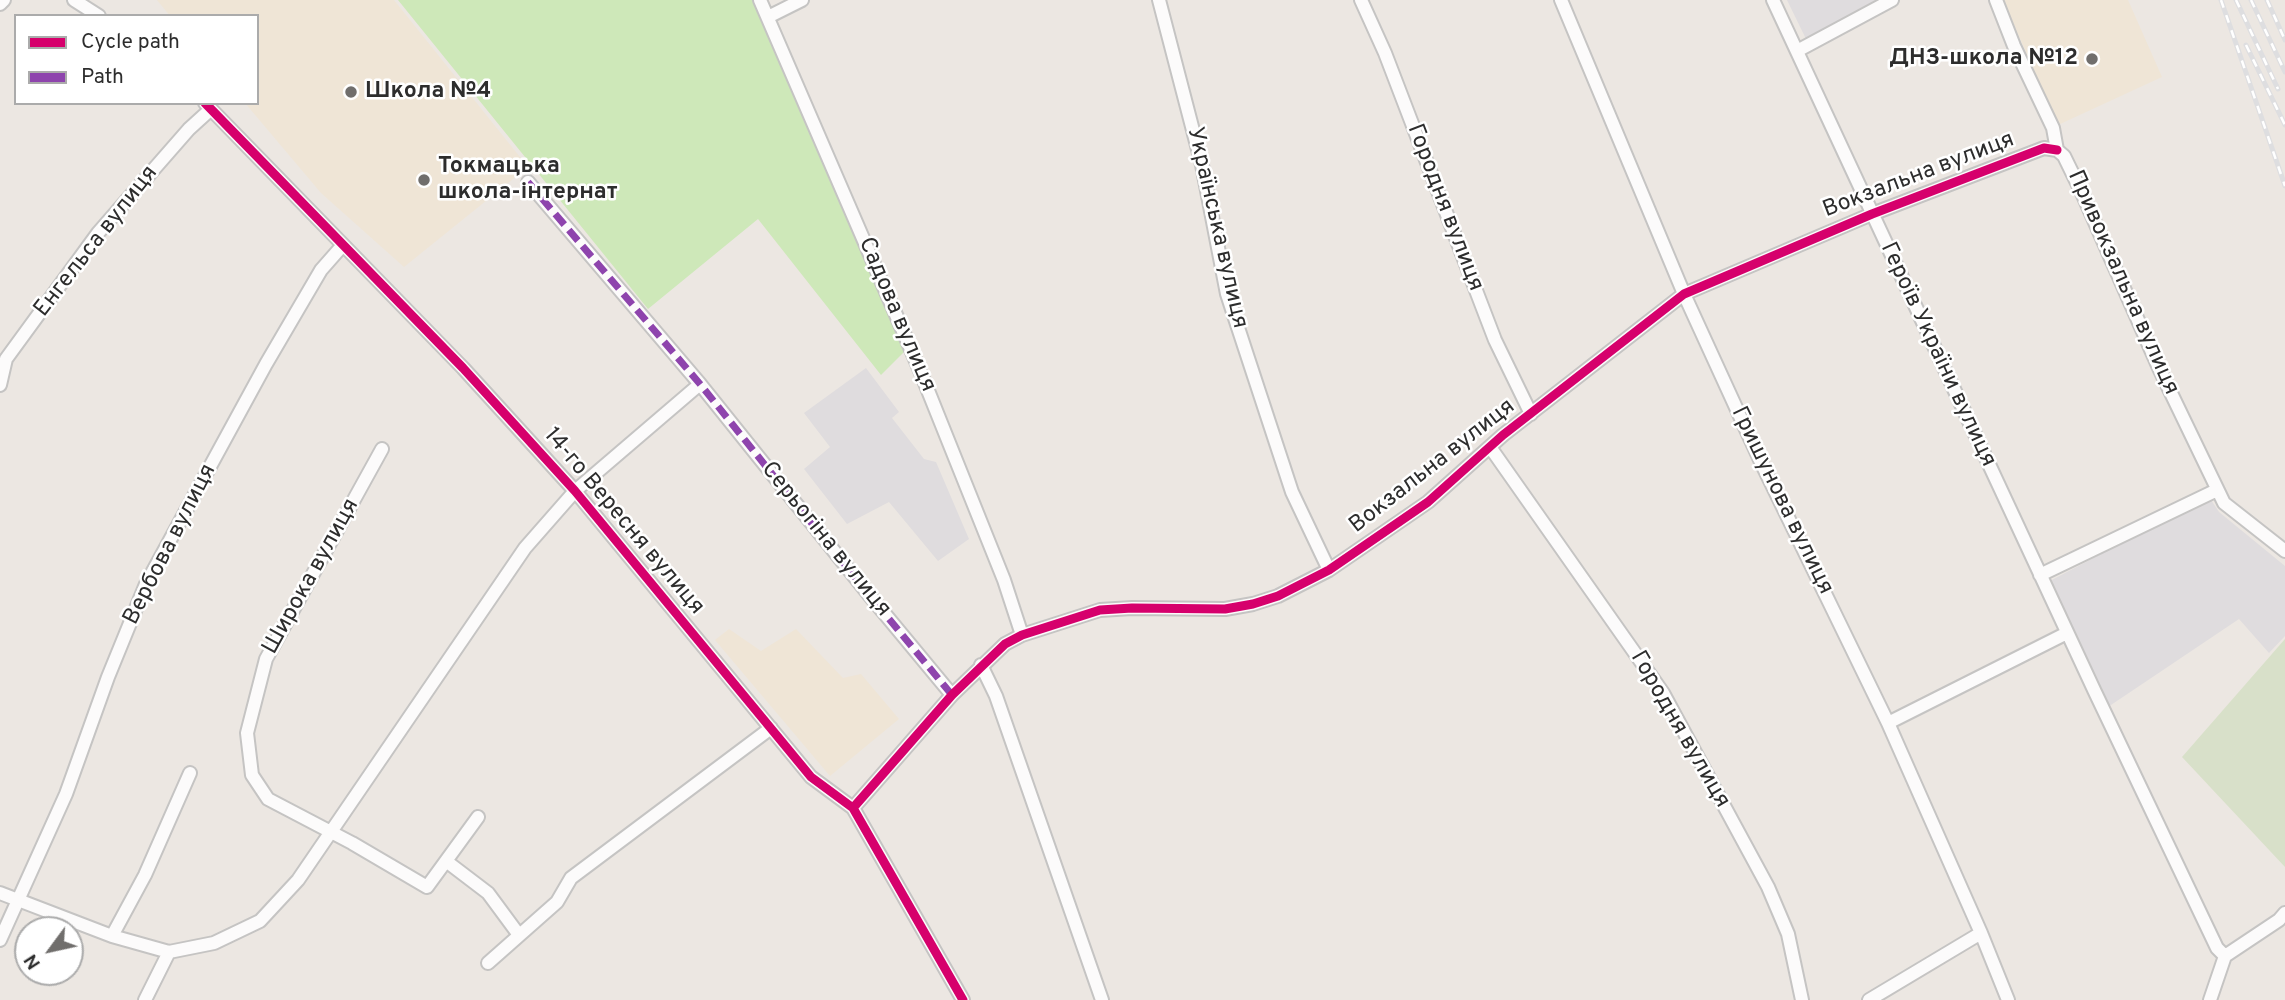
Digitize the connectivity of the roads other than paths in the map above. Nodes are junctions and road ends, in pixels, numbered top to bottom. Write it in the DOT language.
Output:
graph roads {
  1 [pos="4,0"];
  2 [pos="76,0"];
  3 [pos="760,0"];
  4 [pos="802,0"];
  5 [pos="1159,0"];
  6 [pos="1361,0"];
  7 [pos="1561,0"];
  8 [pos="1773,0"];
  9 [pos="1892,0"];
  10 [pos="1996,0"];
  11 [pos="0,4"];
  12 [pos="96,14"];
  13 [pos="768,17"];
  14 [pos="1797,51"];
  15 [pos="208,106"];
  16 [pos="2057,150"];
  17 [pos="528,182"];
  18 [pos="1872,214"];
  19 [pos="344,245"];
  20 [pos="1684,294"];
  21 [pos="700,384"];
  22 [pos="0,385"];
  23 [pos="1531,414"];
  24 [pos="1490,447"];
  25 [pos="382,449"];
  26 [pos="2217,490"];
  27 [pos="575,491"];
  28 [pos="2285,551"];
  29 [pos="1329,570"];
  30 [pos="2040,575"];
  31 [pos="2067,633"];
  32 [pos="1022,635"];
  33 [pos="981,665"];
  34 [pos="952,695"];
  35 [pos="1888,723"];
  36 [pos="771,727"];
  37 [pos="190,773"];
  38 [pos="853,808"];
  39 [pos="478,817"];
  40 [pos="331,831"];
  41 [pos="446,860"];
  42 [pos="0,893"];
  43 [pos="17,901"];
  44 [pos="2285,912"];
  45 [pos="1981,933"];
  46 [pos="519,935"];
  47 [pos="112,936"];
  48 [pos="0,940"];
  49 [pos="169,952"];
  50 [pos="2225,956"];
  51 [pos="488,963"];
  52 [pos="145,1000"];
  53 [pos="964,1000"];
  54 [pos="1102,1000"];
  55 [pos="1802,1000"];
  56 [pos="1869,1000"];
  57 [pos="2008,1000"];
  58 [pos="2210,1000"];
  1 -- 11 [label="street"];
  2 -- 12 [label="street"];
  3 -- 13 [label="street, Садова вулиця"];
  4 -- 13 [label="street"];
  5 -- 29 [label="street, Українська вулиця"];
  6 -- 23 [label="street, Городня вулиця"];
  7 -- 20 [label="street, Гришунова вулиця"];
  8 -- 14 [label="street, Героїв України вулиця"];
  9 -- 14 [label="street"];
  10 -- 16 [label="street, Привокзальна вулиця"];
  13 -- 32 [label="street, Садова вулиця"];
  14 -- 18 [label="street, Героїв України вулиця"];
  15 -- 19 [label="street, 14-го Вересня вулиця"];
  15 -- 22 [label="street, Енгельса вулиця"];
  16 -- 18 [label="street, Вокзальна вулиця"];
  16 -- 26 [label="street, Привокзальна вулиця"];
  17 -- 21 [label="street, Серьогіна вулиця"];
  18 -- 20 [label="street, Вокзальна вулиця"];
  18 -- 30 [label="street, Героїв України вулиця"];
  19 -- 27 [label="street, 14-го Вересня вулиця"];
  19 -- 43 [label="street, Вербова вулиця"];
  20 -- 23 [label="street, Вокзальна вулиця"];
  20 -- 35 [label="street, Гришунова вулиця"];
  21 -- 27 [label="street"];
  21 -- 34 [label="street, Серьогіна вулиця"];
  23 -- 24 [label="street, Вокзальна вулиця"];
  24 -- 29 [label="street, Вокзальна вулиця"];
  24 -- 55 [label="street, Городня вулиця"];
  25 -- 40 [label="street, Широка вулиця"];
  26 -- 28 [label="street, Привокзальна вулиця"];
  26 -- 30 [label="street"];
  27 -- 36 [label="street, 14-го Вересня вулиця"];
  27 -- 40 [label="street"];
  29 -- 32 [label="street, Вокзальна вулиця"];
  30 -- 31 [label="street, Героїв України вулиця"];
  31 -- 35 [label="street"];
  31 -- 50 [label="street, Героїв України вулиця"];
  32 -- 33 [label="street, Вокзальна вулиця"];
  33 -- 34 [label="street, Вокзальна вулиця"];
  33 -- 54 [label="street"];
  34 -- 38 [label="street, Вокзальна вулиця"];
  35 -- 45 [label="street, Гришунова вулиця"];
  36 -- 38 [label="street, 14-го Вересня вулиця"];
  36 -- 46 [label="street"];
  37 -- 47 [label="street"];
  38 -- 53 [label="street, 14-го Вересня вулиця"];
  39 -- 41 [label="street, Широка вулиця"];
  40 -- 41 [label="street, Широка вулиця"];
  40 -- 49 [label="street"];
  41 -- 46 [label="street"];
  42 -- 43 [label="street"];
  43 -- 47 [label="street"];
  43 -- 48 [label="street, Вербова вулиця"];
  44 -- 50 [label="street"];
  45 -- 56 [label="street"];
  45 -- 57 [label="street, Гришунова вулиця"];
  46 -- 51 [label="street"];
  47 -- 49 [label="street"];
  49 -- 52 [label="street"];
  50 -- 58 [label="street"];
}
